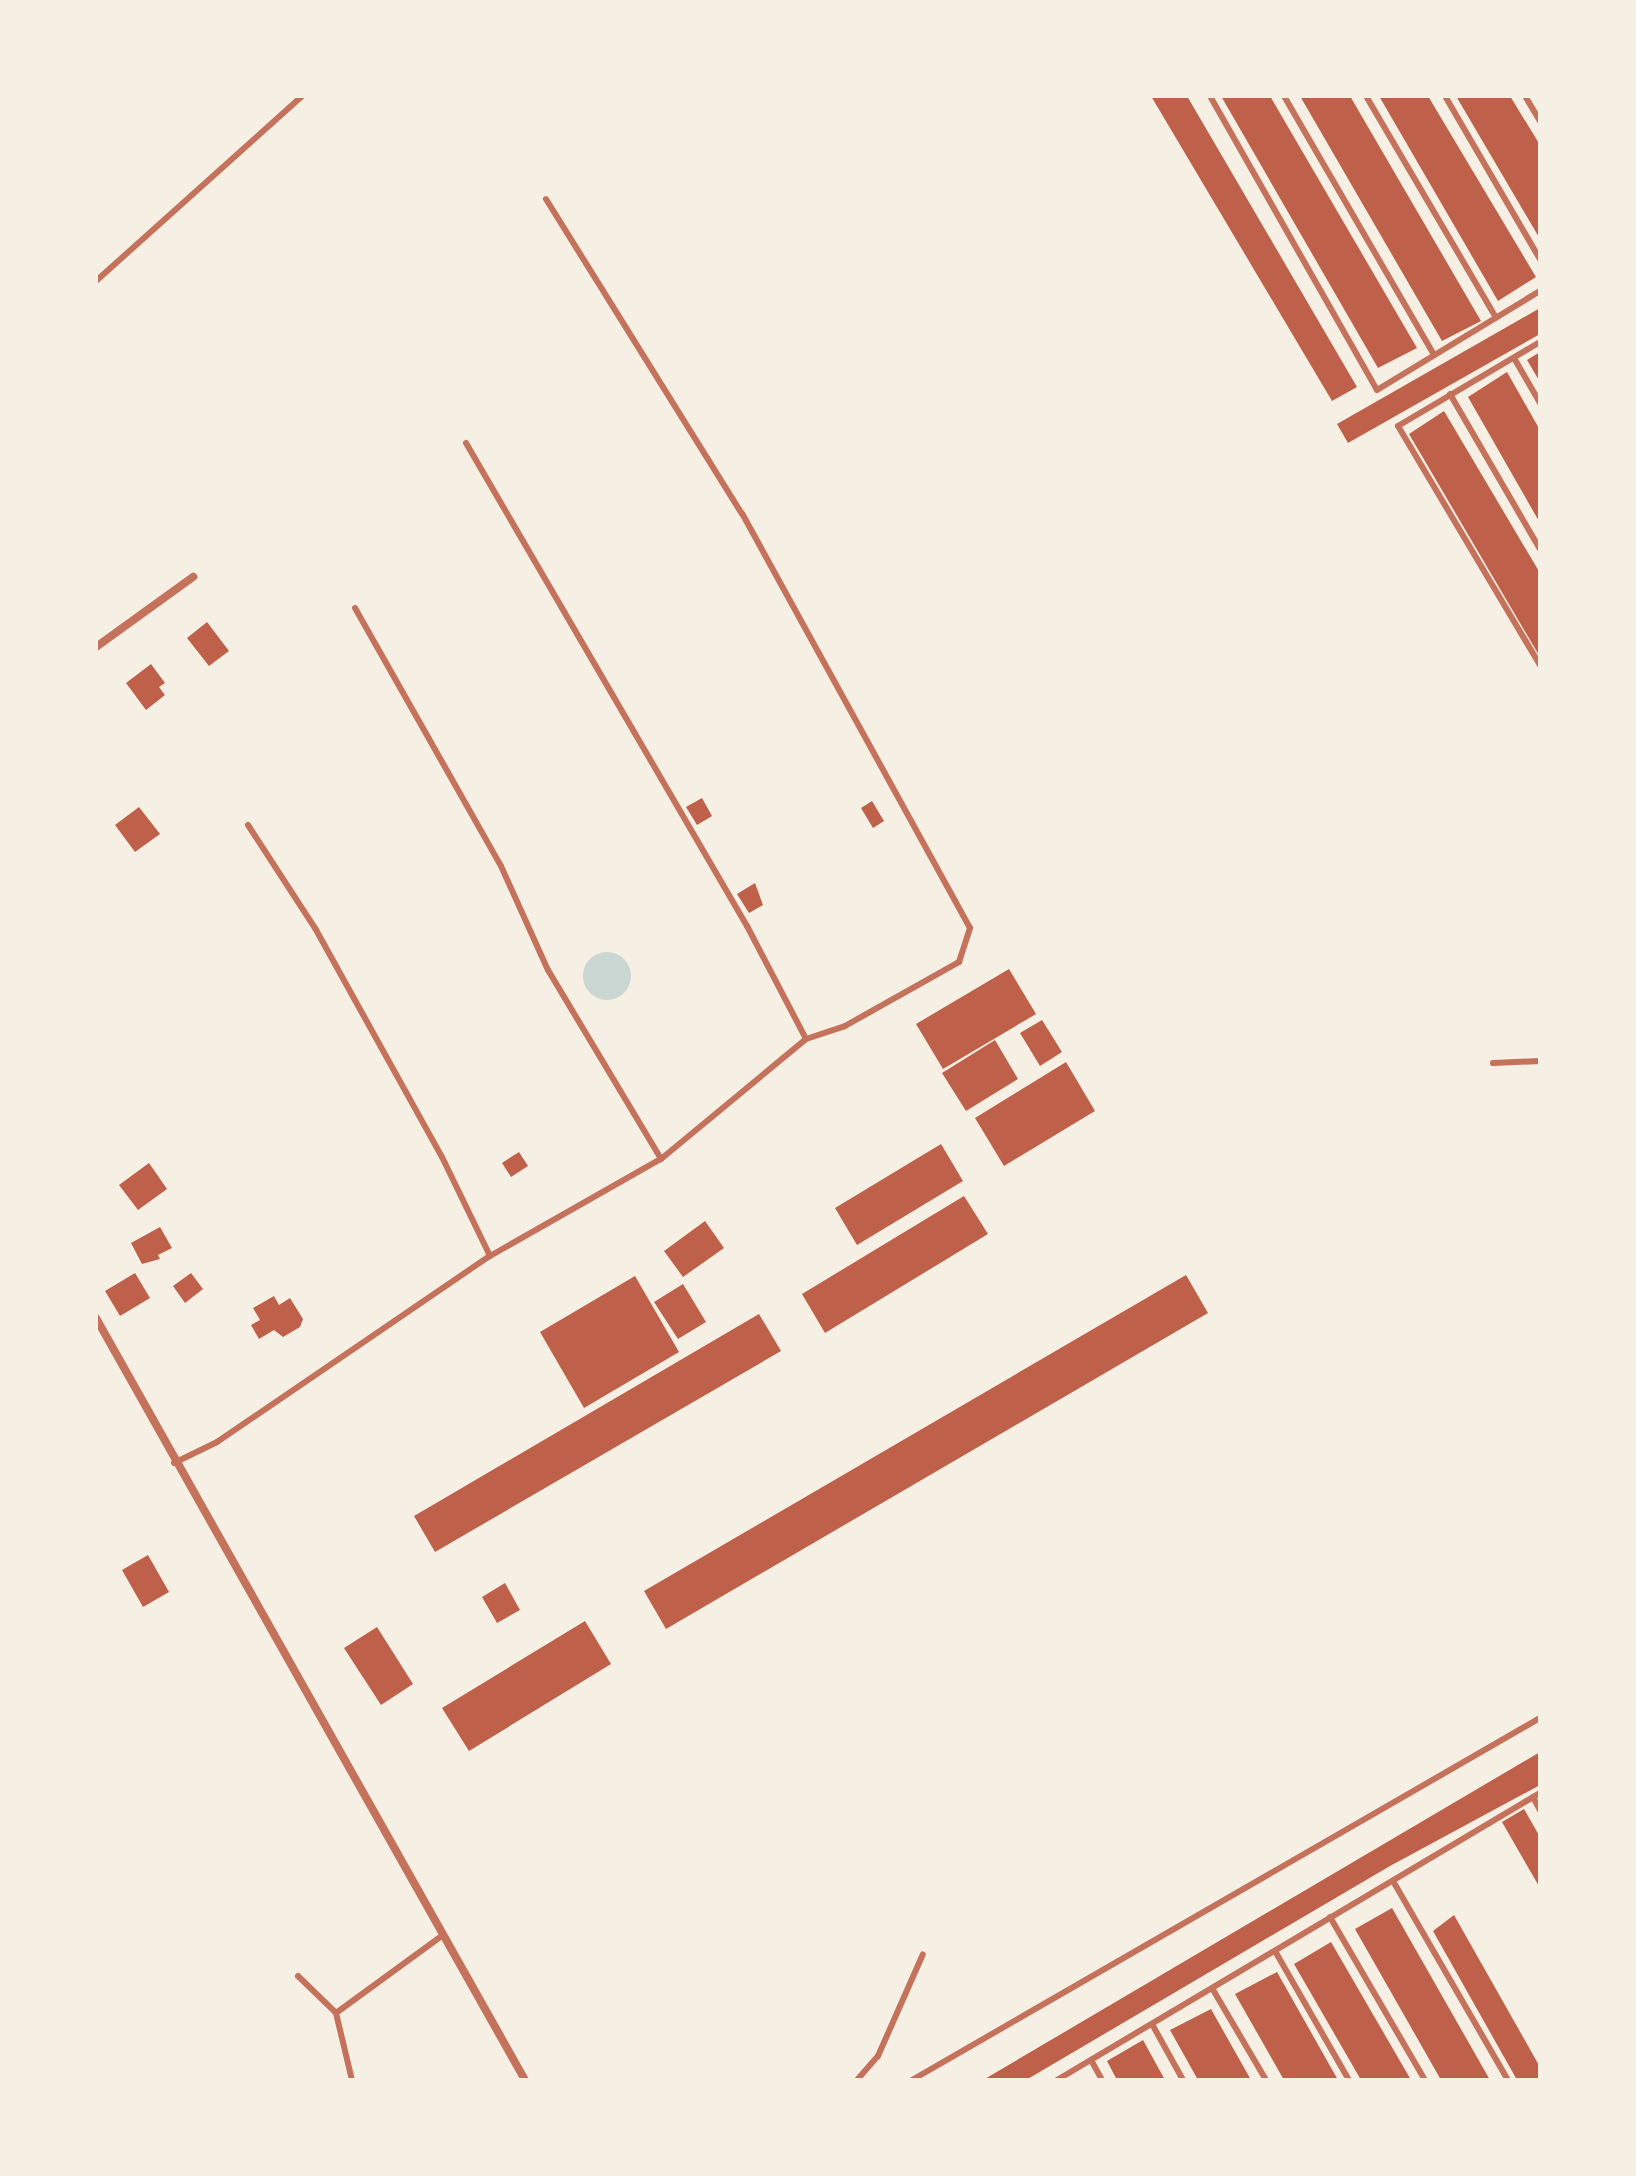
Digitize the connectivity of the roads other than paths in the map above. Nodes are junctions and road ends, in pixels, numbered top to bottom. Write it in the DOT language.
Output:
graph roads {
  1 [pos="302,96"];
  2 [pos="1210,96"];
  3 [pos="1284,96"];
  4 [pos="1366,96"];
  5 [pos="1445,96"];
  6 [pos="1525,96"];
  7 [pos="1540,121"];
  8 [pos="546,199"];
  9 [pos="1540,259"];
  10 [pos="96,281"];
  11 [pos="1540,291"];
  12 [pos="1496,318"];
  13 [pos="1540,342"];
  14 [pos="1434,355"];
  15 [pos="1514,358"];
  16 [pos="1450,394"];
  17 [pos="1540,403"];
  18 [pos="466,443"];
  19 [pos="1540,549"];
  20 [pos="193,577"];
  21 [pos="355,608"];
  22 [pos="96,647"];
  23 [pos="1540,665"];
  24 [pos="248,825"];
  25 [pos="806,1039"];
  26 [pos="1540,1061"];
  27 [pos="1493,1063"];
  28 [pos="661,1159"];
  29 [pos="490,1256"];
  30 [pos="96,1318"];
  31 [pos="174,1463"];
  32 [pos="1540,1718"];
  33 [pos="1536,1795"];
  34 [pos="1540,1810"];
  35 [pos="1393,1881"];
  36 [pos="1330,1917"];
  37 [pos="443,1935"];
  38 [pos="1275,1951"];
  39 [pos="923,1954"];
  40 [pos="298,1976"];
  41 [pos="1212,1988"];
  42 [pos="336,2013"];
  43 [pos="1152,2024"];
  44 [pos="1091,2060"];
  45 [pos="352,2080"];
  46 [pos="525,2080"];
  47 [pos="857,2080"];
  48 [pos="912,2080"];
  49 [pos="1057,2080"];
  50 [pos="1102,2080"];
  51 [pos="1183,2080"];
  52 [pos="1266,2080"];
  53 [pos="1349,2080"];
  54 [pos="1425,2080"];
  55 [pos="1508,2080"];
  1 -- 10 [label="lane"];
  2 -- 14 [label="lane"];
  3 -- 14 [label="lane"];
  4 -- 12 [label="lane"];
  5 -- 9 [label="lane"];
  6 -- 7 [label="lane"];
  8 -- 25 [label="lane"];
  11 -- 12 [label="lane"];
  12 -- 14 [label="lane"];
  13 -- 15 [label="lane"];
  15 -- 16 [label="lane"];
  15 -- 17 [label="lane"];
  16 -- 19 [label="lane"];
  16 -- 23 [label="lane"];
  18 -- 25 [label="lane"];
  20 -- 22 [label="street"];
  21 -- 28 [label="lane"];
  24 -- 29 [label="lane"];
  25 -- 28 [label="lane"];
  26 -- 27 [label="lane"];
  28 -- 29 [label="lane"];
  29 -- 31 [label="lane"];
  30 -- 31 [label="street"];
  31 -- 37 [label="street"];
  32 -- 48 [label="lane"];
  33 -- 34 [label="lane"];
  33 -- 35 [label="lane"];
  35 -- 36 [label="lane"];
  35 -- 55 [label="lane"];
  36 -- 38 [label="lane"];
  36 -- 54 [label="lane"];
  37 -- 42 [label="lane"];
  37 -- 46 [label="street"];
  38 -- 41 [label="lane"];
  38 -- 53 [label="lane"];
  39 -- 47 [label="lane"];
  40 -- 42 [label="lane"];
  41 -- 43 [label="lane"];
  41 -- 52 [label="lane"];
  42 -- 45 [label="lane"];
  43 -- 44 [label="lane"];
  43 -- 51 [label="lane"];
  44 -- 49 [label="lane"];
  44 -- 50 [label="lane"];
}
